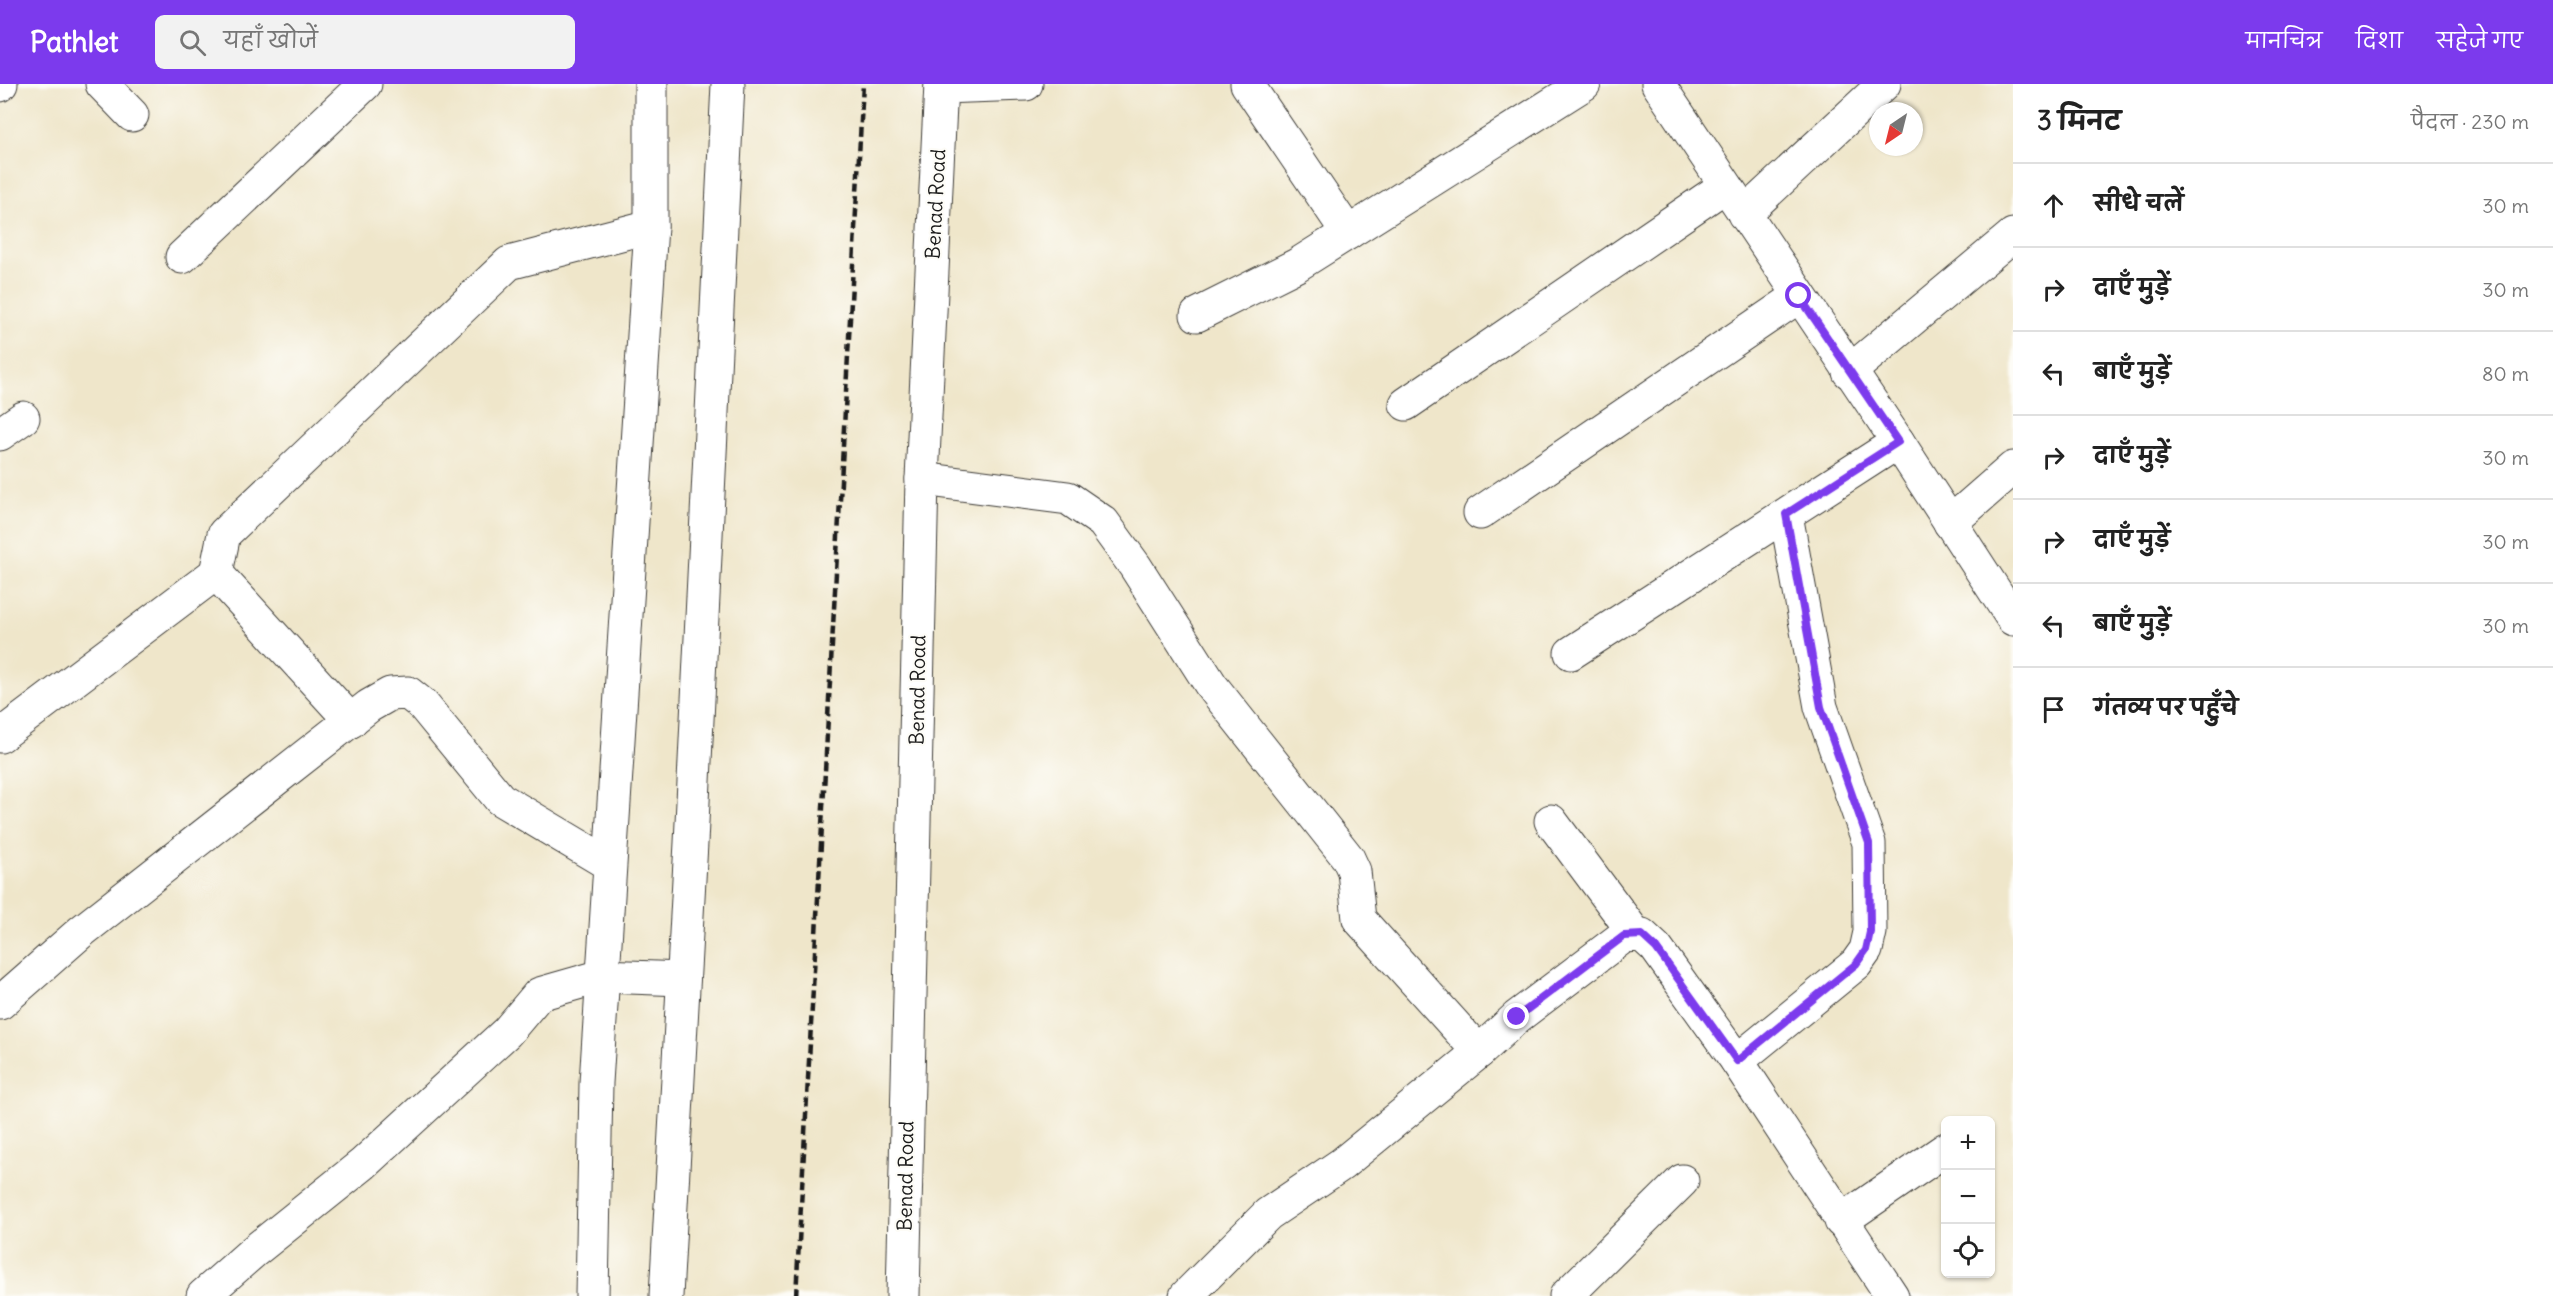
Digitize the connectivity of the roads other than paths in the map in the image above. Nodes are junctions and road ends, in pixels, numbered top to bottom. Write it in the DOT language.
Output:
graph roads {
  1 [pos="102,84"];
  2 [pos="365,84"];
  3 [pos="651,84"];
  4 [pos="728,84"];
  5 [pos="1026,84"];
  6 [pos="1247,84"];
  7 [pos="1584,84"];
  8 [pos="1658,84"];
  9 [pos="1884,84"];
  10 [pos="941,86"];
  11 [pos="1543,94"];
  12 [pos="132,115"];
  13 [pos="1725,186"];
  14 [pos="1744,213"];
  15 [pos="651,226"];
  16 [pos="1348,233"];
  17 [pos="2013,235"];
  18 [pos="182,257"];
  19 [pos="1799,296"];
  20 [pos="1197,315"];
  21 [pos="1850,372"];
  22 [pos="1406,404"];
  23 [pos="1898,442"];
  24 [pos="2013,468"];
  25 [pos="922,479"];
  26 [pos="1480,513"];
  27 [pos="1786,514"];
  28 [pos="1950,523"];
  29 [pos="216,573"];
  30 [pos="2013,619"];
  31 [pos="1571,654"];
  32 [pos="351,722"];
  33 [pos="0,736"];
  34 [pos="1551,821"];
  35 [pos="609,864"];
  36 [pos="1636,935"];
  37 [pos="602,976"];
  38 [pos="683,979"];
  39 [pos="0,1002"];
  40 [pos="1479,1052"];
  41 [pos="1737,1061"];
  42 [pos="1941,1152"];
  43 [pos="1682,1181"];
  44 [pos="1841,1221"];
  45 [pos="203,1296"];
  46 [pos="592,1296"];
  47 [pos="666,1296"];
  48 [pos="903,1296"];
  49 [pos="1186,1296"];
  50 [pos="1566,1296"];
  51 [pos="1892,1296"];
  1 -- 12 [label="street"];
  2 -- 18 [label="street"];
  3 -- 15 [label="street"];
  4 -- 38 [label="street"];
  5 -- 10 [label="street"];
  6 -- 16 [label="street"];
  7 -- 11 [label="street"];
  8 -- 13 [label="street"];
  9 -- 14 [label="street"];
  10 -- 25 [label="street, Benad Road"];
  11 -- 16 [label="street"];
  13 -- 14 [label="street"];
  13 -- 22 [label="street"];
  14 -- 19 [label="street"];
  15 -- 29 [label="street"];
  15 -- 35 [label="street"];
  16 -- 20 [label="street"];
  17 -- 21 [label="street"];
  19 -- 21 [label="street"];
  19 -- 26 [label="street"];
  21 -- 23 [label="street"];
  23 -- 27 [label="street"];
  23 -- 28 [label="street"];
  24 -- 28 [label="street"];
  25 -- 40 [label="street"];
  25 -- 48 [label="street, Benad Road"];
  27 -- 31 [label="street"];
  27 -- 41 [label="street"];
  28 -- 30 [label="street"];
  29 -- 32 [label="street"];
  29 -- 33 [label="street"];
  32 -- 35 [label="street"];
  32 -- 39 [label="street"];
  34 -- 36 [label="street"];
  35 -- 37 [label="street"];
  36 -- 40 [label="street"];
  36 -- 41 [label="street"];
  37 -- 38 [label="street"];
  37 -- 45 [label="street"];
  37 -- 46 [label="street"];
  38 -- 47 [label="street"];
  40 -- 49 [label="street"];
  41 -- 44 [label="street"];
  42 -- 44 [label="street"];
  43 -- 50 [label="street"];
  44 -- 51 [label="street"];
}
